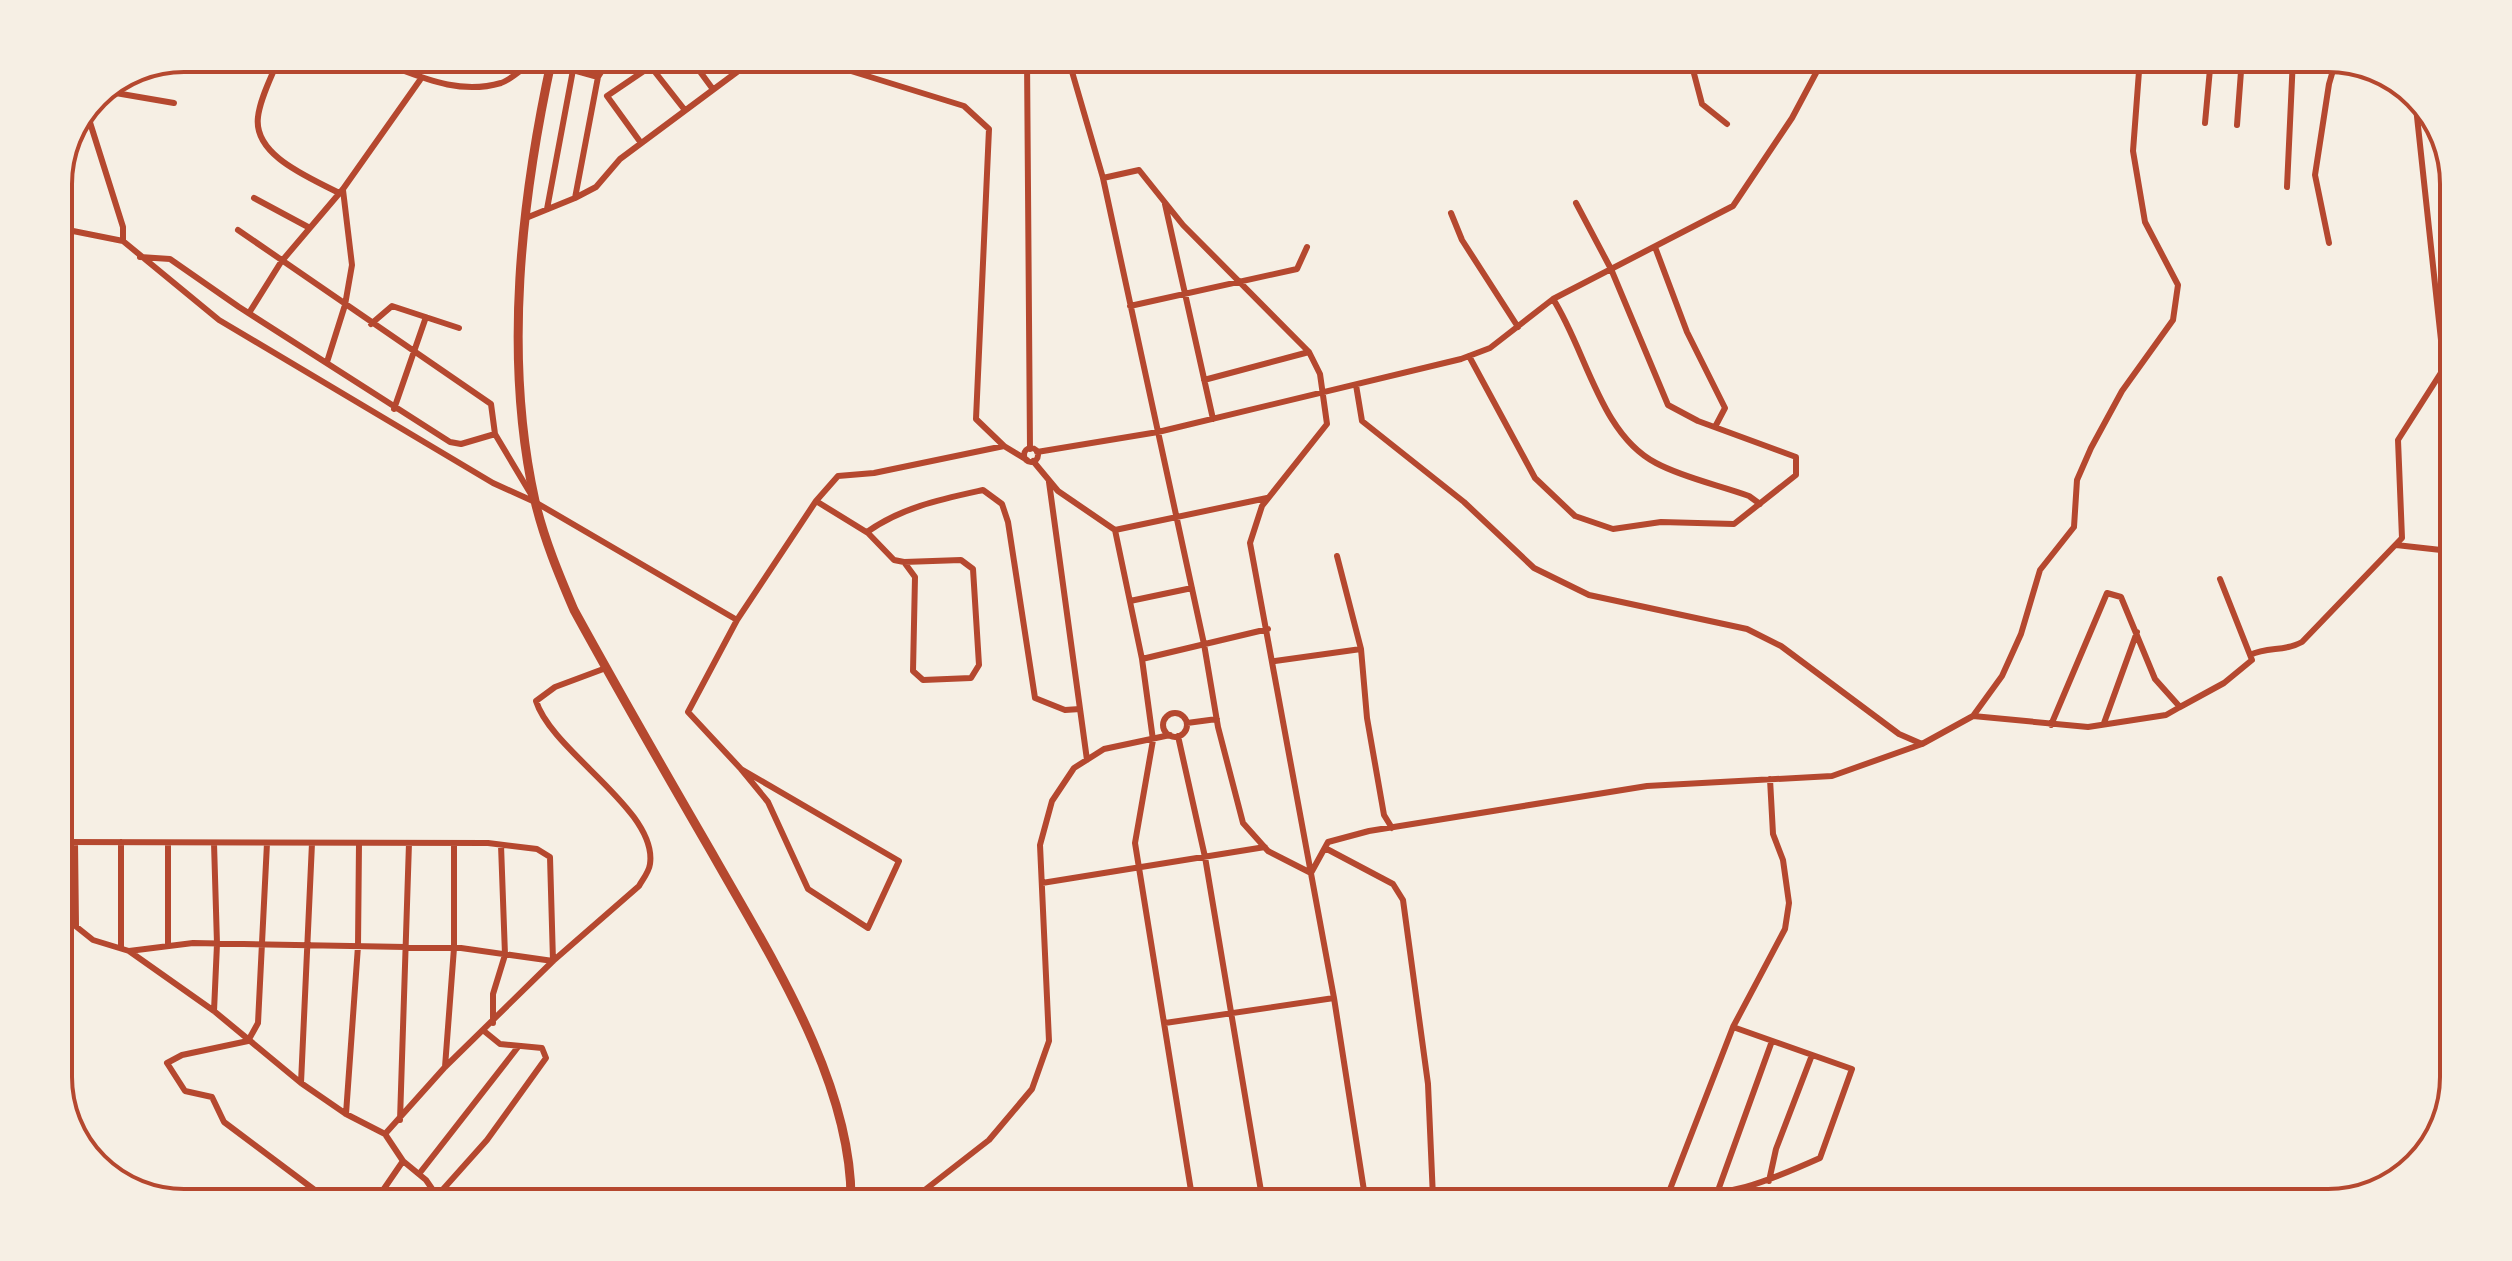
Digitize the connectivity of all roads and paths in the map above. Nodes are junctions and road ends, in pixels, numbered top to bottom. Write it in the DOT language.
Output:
graph roads {
  1 [pos="274,72"];
  2 [pos="405,72"];
  3 [pos="517,72"];
  4 [pos="549,72"];
  5 [pos="573,72"];
  6 [pos="580,72"];
  7 [pos="601,72"];
  8 [pos="643,72"];
  9 [pos="655,72"];
  10 [pos="700,72"];
  11 [pos="736,72"];
  12 [pos="854,72"];
  13 [pos="1027,72"];
  14 [pos="1072,72"];
  15 [pos="1694,72"];
  16 [pos="1816,72"];
  17 [pos="2139,72"];
  18 [pos="2210,72"];
  19 [pos="2241,72"];
  20 [pos="2292,72"];
  21 [pos="2332,72"];
  22 [pos="598,77"];
  23 [pos="420,80"];
  24 [pos="712,88"];
  25 [pos="119,94"];
  26 [pos="174,103"];
  27 [pos="684,109"];
  28 [pos="2417,117"];
  29 [pos="2205,123"];
  30 [pos="90,124"];
  31 [pos="1727,124"];
  32 [pos="2237,125"];
  33 [pos="641,143"];
  34 [pos="1103,178"];
  35 [pos="2287,187"];
  36 [pos="341,191"];
  37 [pos="254,198"];
  38 [pos="575,198"];
  39 [pos="1164,202"];
  40 [pos="1576,203"];
  41 [pos="547,209"];
  42 [pos="1451,213"];
  43 [pos="526,218"];
  44 [pos="308,227"];
  45 [pos="238,230"];
  46 [pos="72,231"];
  47 [pos="123,241"];
  48 [pos="2329,243"];
  49 [pos="1307,247"];
  50 [pos="1655,247"];
  51 [pos="140,257"];
  52 [pos="281,262"];
  53 [pos="1611,269"];
  54 [pos="1239,282"];
  55 [pos="1186,293"];
  56 [pos="1553,299"];
  57 [pos="345,305"];
  58 [pos="1130,306"];
  59 [pos="249,313"];
  60 [pos="426,317"];
  61 [pos="371,324"];
  62 [pos="1518,327"];
  63 [pos="459,328"];
  64 [pos="2440,331"];
  65 [pos="1309,352"];
  66 [pos="416,353"];
  67 [pos="1469,356"];
  68 [pos="327,362"];
  69 [pos="2440,374"];
  70 [pos="1204,380"];
  71 [pos="1356,385"];
  72 [pos="1323,393"];
  73 [pos="394,409"];
  74 [pos="1213,419"];
  75 [pos="1715,427"];
  76 [pos="1158,432"];
  77 [pos="495,434"];
  78 [pos="1004,446"];
  79 [pos="1033,450"];
  80 [pos="1030,461"];
  81 [pos="1049,480"];
  82 [pos="1267,498"];
  83 [pos="816,501"];
  84 [pos="535,502"];
  85 [pos="1760,504"];
  86 [pos="1175,518"];
  87 [pos="1115,530"];
  88 [pos="867,532"];
  89 [pos="2396,545"];
  90 [pos="2440,550"];
  91 [pos="1337,556"];
  92 [pos="904,562"];
  93 [pos="2220,579"];
  94 [pos="1192,588"];
  95 [pos="1130,601"];
  96 [pos="737,620"];
  97 [pos="1268,629"];
  98 [pos="2137,632"];
  99 [pos="1204,644"];
  100 [pos="1361,649"];
  101 [pos="2250,655"];
  102 [pos="1142,659"];
  103 [pos="1275,661"];
  104 [pos="606,668"];
  105 [pos="2180,707"];
  106 [pos="1080,709"];
  107 [pos="1973,716"];
  108 [pos="1217,719"];
  109 [pos="1187,723"];
  110 [pos="2104,723"];
  111 [pos="2051,725"];
  112 [pos="1174,736"];
  113 [pos="1153,740"];
  114 [pos="1922,744"];
  115 [pos="1087,760"];
  116 [pos="741,769"];
  117 [pos="1770,779"];
  118 [pos="1392,828"];
  119 [pos="75,842"];
  120 [pos="121,842"];
  121 [pos="168,843"];
  122 [pos="214,843"];
  123 [pos="267,843"];
  124 [pos="312,843"];
  125 [pos="359,843"];
  126 [pos="409,843"];
  127 [pos="454,843"];
  128 [pos="501,845"];
  129 [pos="1265,847"];
  130 [pos="1325,848"];
  131 [pos="1205,857"];
  132 [pos="1139,867"];
  133 [pos="1311,873"];
  134 [pos="1042,883"];
  135 [pos="72,923"];
  136 [pos="76,926"];
  137 [pos="217,944"];
  138 [pos="262,944"];
  139 [pos="168,946"];
  140 [pos="307,946"];
  141 [pos="358,946"];
  142 [pos="408,947"];
  143 [pos="121,948"];
  144 [pos="454,948"];
  145 [pos="129,951"];
  146 [pos="505,955"];
  147 [pos="553,961"];
  148 [pos="1334,998"];
  149 [pos="214,1011"];
  150 [pos="1232,1013"];
  151 [pos="493,1023"];
  152 [pos="1165,1023"];
  153 [pos="1733,1027"];
  154 [pos="484,1031"];
  155 [pos="248,1041"];
  156 [pos="1772,1041"];
  157 [pos="518,1047"];
  158 [pos="1812,1055"];
  159 [pos="445,1067"];
  160 [pos="301,1083"];
  161 [pos="346,1114"];
  162 [pos="400,1120"];
  163 [pos="385,1134"];
  164 [pos="403,1161"];
  165 [pos="419,1174"];
  166 [pos="1769,1181"];
  167 [pos="313,1189"];
  168 [pos="384,1189"];
  169 [pos="429,1189"];
  170 [pos="445,1189"];
  171 [pos="852,1189"];
  172 [pos="926,1189"];
  173 [pos="1191,1189"];
  174 [pos="1261,1189"];
  175 [pos="1364,1189"];
  176 [pos="1434,1189"];
  177 [pos="1668,1189"];
  178 [pos="1719,1189"];
  179 [pos="1741,1189"];
  1 -- 36 [label="street"];
  2 -- 23 [label="street"];
  3 -- 23 [label="street"];
  4 -- 43 [label="main road"];
  5 -- 41 [label="street"];
  6 -- 22 [label="street"];
  7 -- 22 [label="street"];
  8 -- 33 [label="street"];
  9 -- 27 [label="street"];
  10 -- 24 [label="street"];
  11 -- 24 [label="street"];
  12 -- 78 [label="street"];
  13 -- 79 [label="street"];
  14 -- 34 [label="street"];
  15 -- 31 [label="street"];
  16 -- 50 [label="street"];
  17 -- 107 [label="street"];
  18 -- 29 [label="street"];
  19 -- 32 [label="street"];
  20 -- 35 [label="street"];
  21 -- 48 [label="street"];
  22 -- 38 [label="street"];
  23 -- 36 [label="street"];
  24 -- 27 [label="street"];
  25 -- 26 [label="street"];
  27 -- 33 [label="street"];
  28 -- 64 [label="street"];
  30 -- 47 [label="street"];
  33 -- 38 [label="street"];
  34 -- 39 [label="street"];
  34 -- 58 [label="street"];
  36 -- 44 [label="street"];
  36 -- 57 [label="street"];
  37 -- 44 [label="street"];
  38 -- 41 [label="street"];
  39 -- 54 [label="street"];
  39 -- 55 [label="street"];
  40 -- 53 [label="street"];
  41 -- 43 [label="street"];
  42 -- 62 [label="street"];
  43 -- 84 [label="main road"];
  44 -- 52 [label="street"];
  45 -- 52 [label="street"];
  46 -- 47 [label="street"];
  47 -- 51 [label="street"];
  49 -- 54 [label="street"];
  50 -- 53 [label="street"];
  50 -- 75 [label="street"];
  51 -- 59 [label="street"];
  51 -- 84 [label="street"];
  52 -- 57 [label="street"];
  52 -- 59 [label="street"];
  53 -- 56 [label="street"];
  53 -- 75 [label="street"];
  54 -- 55 [label="street"];
  54 -- 65 [label="street"];
  55 -- 58 [label="street"];
  55 -- 70 [label="street"];
  56 -- 62 [label="street"];
  56 -- 85 [label="street"];
  57 -- 61 [label="street"];
  57 -- 68 [label="street"];
  58 -- 76 [label="street"];
  59 -- 68 [label="street"];
  60 -- 61 [label="street"];
  60 -- 63 [label="street"];
  60 -- 66 [label="street"];
  61 -- 66 [label="street"];
  62 -- 67 [label="street"];
  65 -- 70 [label="street"];
  65 -- 72 [label="street"];
  66 -- 73 [label="street"];
  66 -- 77 [label="street"];
  67 -- 71 [label="street"];
  67 -- 85 [label="street"];
  68 -- 73 [label="street"];
  69 -- 89 [label="street"];
  70 -- 74 [label="street"];
  71 -- 72 [label="street"];
  71 -- 114 [label="street"];
  72 -- 74 [label="street"];
  72 -- 82 [label="street"];
  73 -- 77 [label="street"];
  74 -- 76 [label="street"];
  75 -- 85 [label="street"];
  76 -- 79 [label="street"];
  76 -- 86 [label="street"];
  77 -- 84 [label="street"];
  78 -- 80 [label="street"];
  78 -- 83 [label="street"];
  79 -- 80 [label="street"];
  79 -- 80 [label="street"];
  80 -- 81 [label="street"];
  81 -- 87 [label="street"];
  81 -- 106 [label="street"];
  82 -- 86 [label="street"];
  82 -- 97 [label="street"];
  83 -- 88 [label="street"];
  83 -- 96 [label="street"];
  84 -- 96 [label="street"];
  84 -- 104 [label="main road"];
  86 -- 87 [label="street"];
  86 -- 94 [label="street"];
  87 -- 95 [label="street"];
  88 -- 92 [label="street"];
  88 -- 106 [label="street"];
  89 -- 90 [label="street"];
  89 -- 101 [label="street"];
  91 -- 100 [label="street"];
  92 -- 92 [label="street"];
  93 -- 101 [label="street"];
  94 -- 95 [label="street"];
  94 -- 99 [label="street"];
  95 -- 102 [label="street"];
  96 -- 116 [label="street"];
  97 -- 99 [label="street"];
  97 -- 103 [label="street"];
  98 -- 105 [label="street"];
  98 -- 110 [label="street"];
  98 -- 111 [label="street"];
  99 -- 102 [label="street"];
  99 -- 108 [label="street"];
  100 -- 103 [label="street"];
  100 -- 118 [label="street"];
  101 -- 105 [label="street"];
  102 -- 113 [label="street"];
  103 -- 133 [label="street"];
  104 -- 147 [label="street"];
  104 -- 171 [label="main road"];
  105 -- 110 [label="street"];
  106 -- 115 [label="street"];
  107 -- 111 [label="street"];
  107 -- 114 [label="street"];
  108 -- 109 [label="street"];
  108 -- 129 [label="street"];
  109 -- 112 [label="street"];
  109 -- 112 [label="street"];
  110 -- 111 [label="street"];
  112 -- 113 [label="street"];
  112 -- 131 [label="street"];
  113 -- 115 [label="street"];
  113 -- 132 [label="street"];
  114 -- 117 [label="street"];
  115 -- 134 [label="street"];
  116 -- 116 [label="street"];
  117 -- 118 [label="street"];
  117 -- 153 [label="street"];
  118 -- 130 [label="street"];
  119 -- 120 [label="street"];
  119 -- 136 [label="street"];
  120 -- 121 [label="street"];
  120 -- 143 [label="street"];
  121 -- 122 [label="street"];
  121 -- 139 [label="street"];
  122 -- 123 [label="street"];
  122 -- 137 [label="street"];
  123 -- 124 [label="street"];
  123 -- 138 [label="street"];
  124 -- 125 [label="street"];
  124 -- 140 [label="street"];
  125 -- 126 [label="street"];
  125 -- 141 [label="street"];
  126 -- 127 [label="street"];
  126 -- 142 [label="street"];
  127 -- 128 [label="street"];
  127 -- 144 [label="street"];
  128 -- 146 [label="street"];
  128 -- 147 [label="street"];
  129 -- 131 [label="street"];
  129 -- 133 [label="street"];
  130 -- 133 [label="street"];
  130 -- 176 [label="street"];
  131 -- 132 [label="street"];
  131 -- 150 [label="street"];
  132 -- 134 [label="street"];
  132 -- 152 [label="street"];
  133 -- 148 [label="street"];
  134 -- 172 [label="street"];
  135 -- 136 [label="street"];
  136 -- 143 [label="street"];
  137 -- 138 [label="street"];
  137 -- 139 [label="street"];
  137 -- 149 [label="street"];
  138 -- 140 [label="street"];
  138 -- 155 [label="street"];
  139 -- 145 [label="street"];
  140 -- 141 [label="street"];
  140 -- 160 [label="street"];
  141 -- 142 [label="street"];
  141 -- 161 [label="street"];
  142 -- 144 [label="street"];
  142 -- 162 [label="street"];
  143 -- 145 [label="street"];
  144 -- 146 [label="street"];
  144 -- 159 [label="street"];
  145 -- 149 [label="street"];
  146 -- 147 [label="street"];
  146 -- 151 [label="street"];
  147 -- 151 [label="street"];
  148 -- 150 [label="street"];
  148 -- 175 [label="street"];
  149 -- 155 [label="street"];
  150 -- 152 [label="street"];
  150 -- 174 [label="street"];
  151 -- 154 [label="street"];
  152 -- 173 [label="street"];
  153 -- 156 [label="street"];
  153 -- 177 [label="street"];
  154 -- 157 [label="street"];
  154 -- 159 [label="street"];
  155 -- 160 [label="street"];
  155 -- 167 [label="street"];
  156 -- 158 [label="street"];
  156 -- 178 [label="street"];
  157 -- 165 [label="street"];
  157 -- 170 [label="street"];
  158 -- 166 [label="street"];
  158 -- 166 [label="street"];
  159 -- 162 [label="street"];
  160 -- 161 [label="street"];
  161 -- 163 [label="street"];
  162 -- 163 [label="street"];
  163 -- 164 [label="street"];
  164 -- 165 [label="street"];
  164 -- 168 [label="street"];
  165 -- 169 [label="street"];
  166 -- 179 [label="street"];
}
